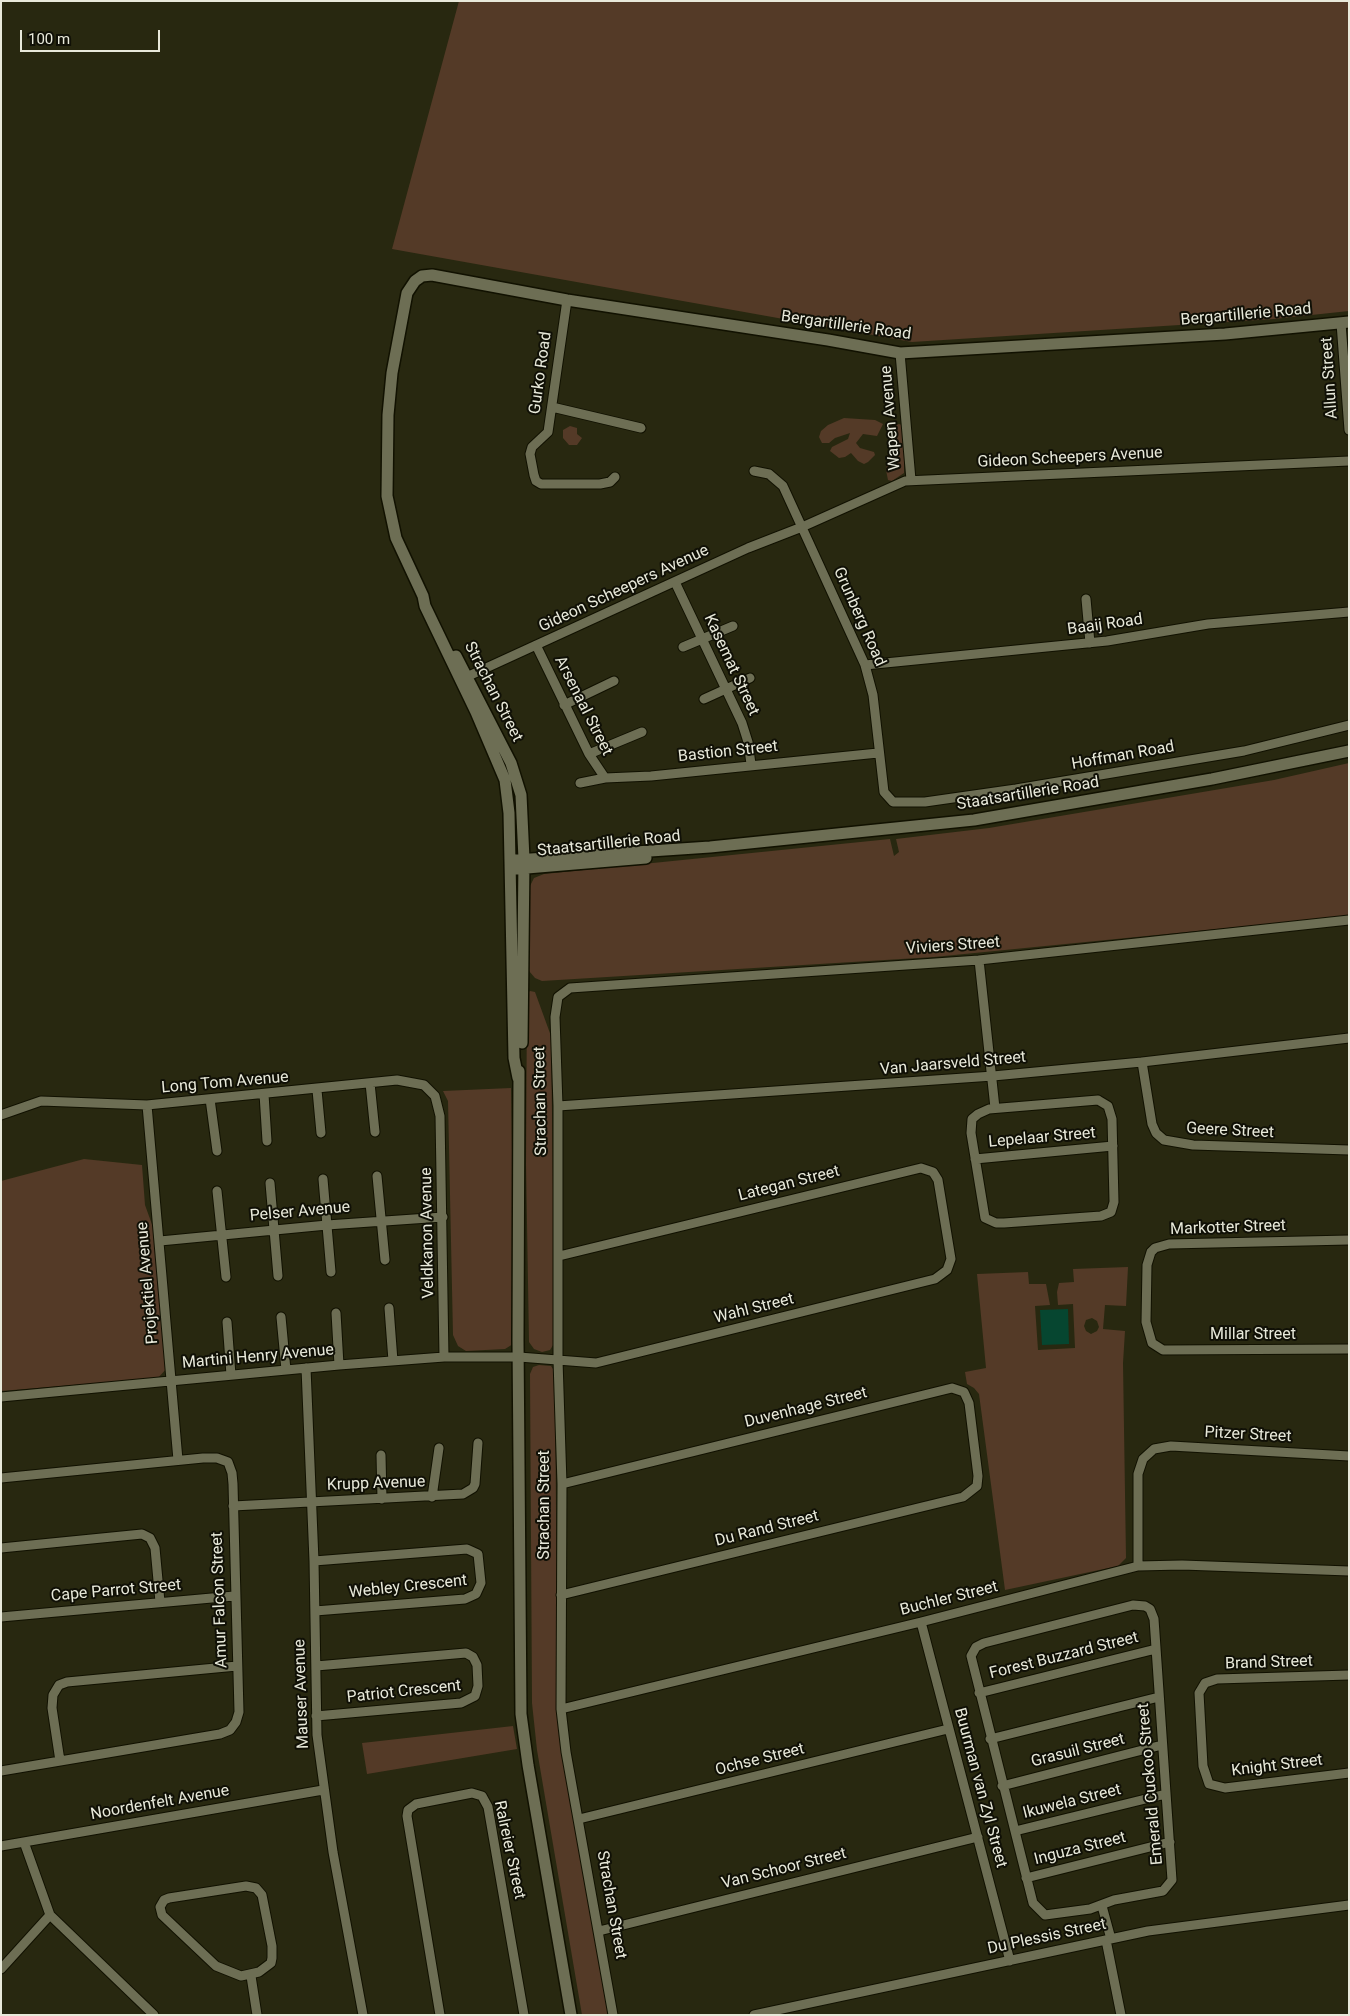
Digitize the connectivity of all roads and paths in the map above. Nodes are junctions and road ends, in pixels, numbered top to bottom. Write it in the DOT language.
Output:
graph roads {
  1 [pos="432,275"];
  2 [pos="567,300"];
  3 [pos="1345,323"];
  4 [pos="900,353"];
  5 [pos="552,407"];
  6 [pos="642,428"];
  7 [pos="1349,430"];
  8 [pos="1349,461"];
  9 [pos="754,471"];
  10 [pos="615,477"];
  11 [pos="911,480"];
  12 [pos="802,528"];
  13 [pos="675,582"];
  14 [pos="1086,599"];
  15 [pos="1349,612"];
  16 [pos="733,626"];
  17 [pos="702,638"];
  18 [pos="1090,643"];
  19 [pos="536,645"];
  20 [pos="683,647"];
  21 [pos="865,665"];
  22 [pos="463,678"];
  23 [pos="750,678"];
  24 [pos="614,681"];
  25 [pos="726,689"];
  26 [pos="704,699"];
  27 [pos="564,704"];
  28 [pos="1349,725"];
  29 [pos="642,732"];
  30 [pos="1349,751"];
  31 [pos="878,753"];
  32 [pos="589,754"];
  33 [pos="751,764"];
  34 [pos="605,778"];
  35 [pos="580,783"];
  36 [pos="899,803"];
  37 [pos="517,864"];
  38 [pos="1349,920"];
  39 [pos="979,960"];
  40 [pos="561,993"];
  41 [pos="1349,1038"];
  42 [pos="1142,1062"];
  43 [pos="993,1076"];
  44 [pos="370,1084"];
  45 [pos="317,1090"];
  46 [pos="264,1094"];
  47 [pos="210,1099"];
  48 [pos="147,1105"];
  49 [pos="558,1106"];
  50 [pos="439,1108"];
  51 [pos="995,1108"];
  52 [pos="1,1115"];
  53 [pos="321,1132"];
  54 [pos="375,1132"];
  55 [pos="267,1141"];
  56 [pos="1112,1146"];
  57 [pos="1349,1150"];
  58 [pos="217,1151"];
  59 [pos="975,1159"];
  60 [pos="377,1176"];
  61 [pos="323,1179"];
  62 [pos="270,1183"];
  63 [pos="217,1191"];
  64 [pos="443,1217"];
  65 [pos="381,1220"];
  66 [pos="327,1225"];
  67 [pos="274,1230"];
  68 [pos="221,1235"];
  69 [pos="1349,1240"];
  70 [pos="160,1241"];
  71 [pos="559,1256"];
  72 [pos="385,1260"];
  73 [pos="949,1264"];
  74 [pos="332,1272"];
  75 [pos="278,1276"];
  76 [pos="226,1277"];
  77 [pos="389,1308"];
  78 [pos="336,1313"];
  79 [pos="281,1317"];
  80 [pos="227,1322"];
  81 [pos="1157,1348"];
  82 [pos="1349,1349"];
  83 [pos="444,1357"];
  84 [pos="519,1357"];
  85 [pos="558,1360"];
  86 [pos="393,1361"];
  87 [pos="340,1364"];
  88 [pos="306,1368"];
  89 [pos="286,1370"];
  90 [pos="231,1375"];
  91 [pos="171,1380"];
  92 [pos="1,1397"];
  93 [pos="478,1443"];
  94 [pos="439,1448"];
  95 [pos="381,1455"];
  96 [pos="1349,1456"];
  97 [pos="178,1460"];
  98 [pos="1,1478"];
  99 [pos="562,1484"];
  100 [pos="977,1486"];
  101 [pos="432,1497"];
  102 [pos="382,1499"];
  103 [pos="312,1502"];
  104 [pos="233,1506"];
  105 [pos="1,1548"];
  106 [pos="314,1560"];
  107 [pos="1138,1566"];
  108 [pos="1349,1572"];
  109 [pos="561,1595"];
  110 [pos="234,1596"];
  111 [pos="160,1602"];
  112 [pos="315,1611"];
  113 [pos="1,1617"];
  114 [pos="920,1622"];
  115 [pos="1156,1649"];
  116 [pos="237,1666"];
  117 [pos="316,1666"];
  118 [pos="1349,1675"];
  119 [pos="979,1693"];
  120 [pos="1158,1697"];
  121 [pos="562,1710"];
  122 [pos="316,1716"];
  123 [pos="948,1729"];
  124 [pos="990,1739"];
  125 [pos="1162,1745"];
  126 [pos="60,1761"];
  127 [pos="1,1771"];
  128 [pos="1349,1773"];
  129 [pos="1210,1784"];
  130 [pos="1002,1786"];
  131 [pos="324,1790"];
  132 [pos="1166,1794"];
  133 [pos="580,1819"];
  134 [pos="1014,1831"];
  135 [pos="978,1836"];
  136 [pos="24,1842"];
  137 [pos="1170,1842"];
  138 [pos="1,1846"];
  139 [pos="1026,1878"];
  140 [pos="1349,1905"];
  141 [pos="1102,1906"];
  142 [pos="50,1915"];
  143 [pos="599,1931"];
  144 [pos="1109,1940"];
  145 [pos="1010,1961"];
  146 [pos="1,1969"];
  147 [pos="251,1976"];
  148 [pos="154,2015"];
  149 [pos="257,2015"];
  150 [pos="362,2015"];
  151 [pos="440,2015"];
  152 [pos="524,2015"];
  153 [pos="571,2015"];
  154 [pos="613,2015"];
  155 [pos="754,2015"];
  156 [pos="1121,2015"];
  1 -- 2 [label="street, Bergartillerie Road"];
  1 -- 22 [label="street, Strachan Street"];
  2 -- 4 [label="street, Bergartillerie Road"];
  2 -- 5 [label="street, Gurko Road"];
  3 -- 4 [label="street, Bergartillerie Road"];
  3 -- 7 [label="street, Allun Street"];
  4 -- 11 [label="street, Wapen Avenue"];
  5 -- 6 [label="street"];
  5 -- 10 [label="street, Gurko Road"];
  8 -- 11 [label="street, Gideon Scheepers Avenue"];
  9 -- 12 [label="street"];
  11 -- 12 [label="street, Gideon Scheepers Avenue"];
  12 -- 13 [label="street, Gideon Scheepers Avenue"];
  12 -- 21 [label="street, Grunberg Road"];
  13 -- 17 [label="street, Kasemat Street"];
  13 -- 19 [label="street, Gideon Scheepers Avenue"];
  14 -- 18 [label="street"];
  15 -- 18 [label="street, Baaij Road"];
  16 -- 17 [label="street"];
  17 -- 20 [label="street"];
  17 -- 25 [label="street, Kasemat Street"];
  18 -- 21 [label="street, Baaij Road"];
  19 -- 22 [label="street, Gideon Scheepers Avenue"];
  19 -- 27 [label="street, Arsenaal Street"];
  21 -- 31 [label="street, Grunberg Road"];
  22 -- 37 [label="street, Strachan Street"];
  23 -- 25 [label="street"];
  24 -- 27 [label="street"];
  25 -- 26 [label="street"];
  25 -- 33 [label="street, Kasemat Street"];
  27 -- 32 [label="street, Arsenaal Street"];
  28 -- 36 [label="street, Hoffman Road"];
  29 -- 32 [label="street"];
  30 -- 37 [label="street, Staatsartillerie Road"];
  31 -- 33 [label="street, Bastion Street"];
  31 -- 36 [label="street, Grunberg Road"];
  32 -- 34 [label="street, Arsenaal Street"];
  33 -- 34 [label="street, Bastion Street"];
  34 -- 35 [label="street, Bastion Street"];
  37 -- 84 [label="street, Strachan Street"];
  38 -- 39 [label="street, Viviers Street"];
  39 -- 40 [label="street, Viviers Street"];
  39 -- 43 [label="street"];
  40 -- 49 [label="street, Strachan Street"];
  41 -- 42 [label="street, Van Jaarsveld Street"];
  42 -- 43 [label="street, Van Jaarsveld Street"];
  42 -- 57 [label="street, Geere Street"];
  43 -- 49 [label="street, Van Jaarsveld Street"];
  43 -- 51 [label="street"];
  44 -- 45 [label="street, Long Tom Avenue"];
  44 -- 50 [label="street, Long Tom Avenue"];
  44 -- 54 [label="street"];
  45 -- 46 [label="street, Long Tom Avenue"];
  45 -- 53 [label="street"];
  46 -- 47 [label="street, Long Tom Avenue"];
  46 -- 55 [label="street"];
  47 -- 48 [label="street, Long Tom Avenue"];
  47 -- 58 [label="street"];
  48 -- 52 [label="street, Long Tom Avenue"];
  48 -- 70 [label="street, Projektiel Avenue"];
  49 -- 71 [label="street, Strachan Street"];
  50 -- 64 [label="street, Veldkanon Avenue"];
  51 -- 56 [label="street"];
  51 -- 59 [label="street"];
  56 -- 59 [label="street, Lepelaar Street"];
  56 -- 59 [label="street"];
  60 -- 65 [label="street"];
  61 -- 66 [label="street"];
  62 -- 67 [label="street"];
  63 -- 68 [label="street"];
  64 -- 65 [label="street, Pelser Avenue"];
  64 -- 83 [label="street, Veldkanon Avenue"];
  65 -- 66 [label="street, Pelser Avenue"];
  65 -- 72 [label="street"];
  66 -- 67 [label="street, Pelser Avenue"];
  66 -- 74 [label="street"];
  67 -- 68 [label="street, Pelser Avenue"];
  67 -- 75 [label="street"];
  68 -- 70 [label="street, Pelser Avenue"];
  68 -- 76 [label="street"];
  69 -- 81 [label="street, Markotter Street"];
  70 -- 91 [label="street, Projektiel Avenue"];
  71 -- 73 [label="street, Lategan Street"];
  71 -- 85 [label="street, Strachan Street"];
  73 -- 85 [label="street, Wahl Street"];
  77 -- 86 [label="street"];
  78 -- 87 [label="street"];
  79 -- 89 [label="street"];
  80 -- 90 [label="street"];
  81 -- 82 [label="street, Millar Street"];
  83 -- 84 [label="street, Martini Henry Avenue"];
  83 -- 86 [label="street, Martini Henry Avenue"];
  84 -- 85 [label="street, Wahl Street"];
  84 -- 153 [label="street, Strachan Street"];
  85 -- 99 [label="street, Strachan Street"];
  86 -- 87 [label="street, Martini Henry Avenue"];
  87 -- 88 [label="street, Martini Henry Avenue"];
  88 -- 89 [label="street, Martini Henry Avenue"];
  88 -- 103 [label="street, Mauser Avenue"];
  89 -- 90 [label="street, Martini Henry Avenue"];
  90 -- 91 [label="street, Martini Henry Avenue"];
  91 -- 92 [label="street, Martini Henry Avenue"];
  91 -- 97 [label="street, Projektiel Avenue"];
  93 -- 101 [label="street, Krupp Avenue"];
  94 -- 101 [label="street"];
  95 -- 102 [label="street"];
  96 -- 107 [label="street, Pitzer Street"];
  97 -- 98 [label="street, Amur Falcon Street"];
  97 -- 104 [label="street, Amur Falcon Street"];
  99 -- 100 [label="street, Duvenhage Street"];
  99 -- 109 [label="street, Strachan Street"];
  100 -- 109 [label="street, Du Rand Street"];
  101 -- 102 [label="street, Krupp Avenue"];
  102 -- 103 [label="street, Krupp Avenue"];
  103 -- 104 [label="street, Krupp Avenue"];
  103 -- 106 [label="street, Mauser Avenue"];
  104 -- 110 [label="street, Amur Falcon Street"];
  105 -- 111 [label="street"];
  106 -- 112 [label="street, Mauser Avenue"];
  106 -- 112 [label="street, Webley Crescent"];
  107 -- 108 [label="street, Buchler Street"];
  107 -- 114 [label="street, Buchler Street"];
  109 -- 121 [label="street, Strachan Street"];
  110 -- 111 [label="street, Cape Parrot Street"];
  110 -- 116 [label="street, Amur Falcon Street"];
  111 -- 113 [label="street, Cape Parrot Street"];
  112 -- 117 [label="street, Mauser Avenue"];
  114 -- 121 [label="street, Buchler Street"];
  114 -- 123 [label="street, Buurman van Zyl Street"];
  115 -- 119 [label="street, Forest Buzzard Street"];
  115 -- 119 [label="street, Emerald Cuckoo Street"];
  115 -- 120 [label="street, Emerald Cuckoo Street"];
  116 -- 126 [label="street, Amur Falcon Street"];
  116 -- 126 [label="street"];
  117 -- 122 [label="street, Mauser Avenue"];
  117 -- 122 [label="street, Patriot Crescent"];
  118 -- 129 [label="street, Brand Street"];
  119 -- 124 [label="street, Emerald Cuckoo Street"];
  120 -- 124 [label="street"];
  120 -- 125 [label="street, Emerald Cuckoo Street"];
  121 -- 133 [label="street, Strachan Street"];
  122 -- 131 [label="street, Mauser Avenue"];
  123 -- 133 [label="street, Ochse Street"];
  123 -- 135 [label="street, Buurman van Zyl Street"];
  124 -- 130 [label="street, Emerald Cuckoo Street"];
  125 -- 130 [label="street, Grasuil Street"];
  125 -- 132 [label="street, Emerald Cuckoo Street"];
  126 -- 127 [label="street, Amur Falcon Street"];
  128 -- 129 [label="street, Knight Street"];
  130 -- 134 [label="street, Emerald Cuckoo Street"];
  131 -- 136 [label="street, Noordenfelt Avenue"];
  131 -- 150 [label="street, Mauser Avenue"];
  132 -- 134 [label="street, Ikuwela Street"];
  132 -- 137 [label="street, Emerald Cuckoo Street"];
  133 -- 143 [label="street, Strachan Street"];
  134 -- 139 [label="street, Emerald Cuckoo Street"];
  135 -- 143 [label="street, Van Schoor Street"];
  135 -- 145 [label="street, Buurman van Zyl Street"];
  136 -- 138 [label="street, Noordenfelt Avenue"];
  136 -- 142 [label="street"];
  137 -- 139 [label="street, Inguza Street"];
  137 -- 141 [label="street, Emerald Cuckoo Street"];
  139 -- 141 [label="street, Emerald Cuckoo Street"];
  140 -- 144 [label="street, Du Plessis Street"];
  141 -- 144 [label="street"];
  142 -- 146 [label="street"];
  142 -- 148 [label="street"];
  143 -- 154 [label="street, Strachan Street"];
  144 -- 145 [label="street, Du Plessis Street"];
  144 -- 156 [label="street"];
  145 -- 155 [label="street, Du Plessis Street"];
  147 -- 147 [label="street"];
  147 -- 149 [label="street"];
  151 -- 152 [label="street, Ralreier Street"];
}
